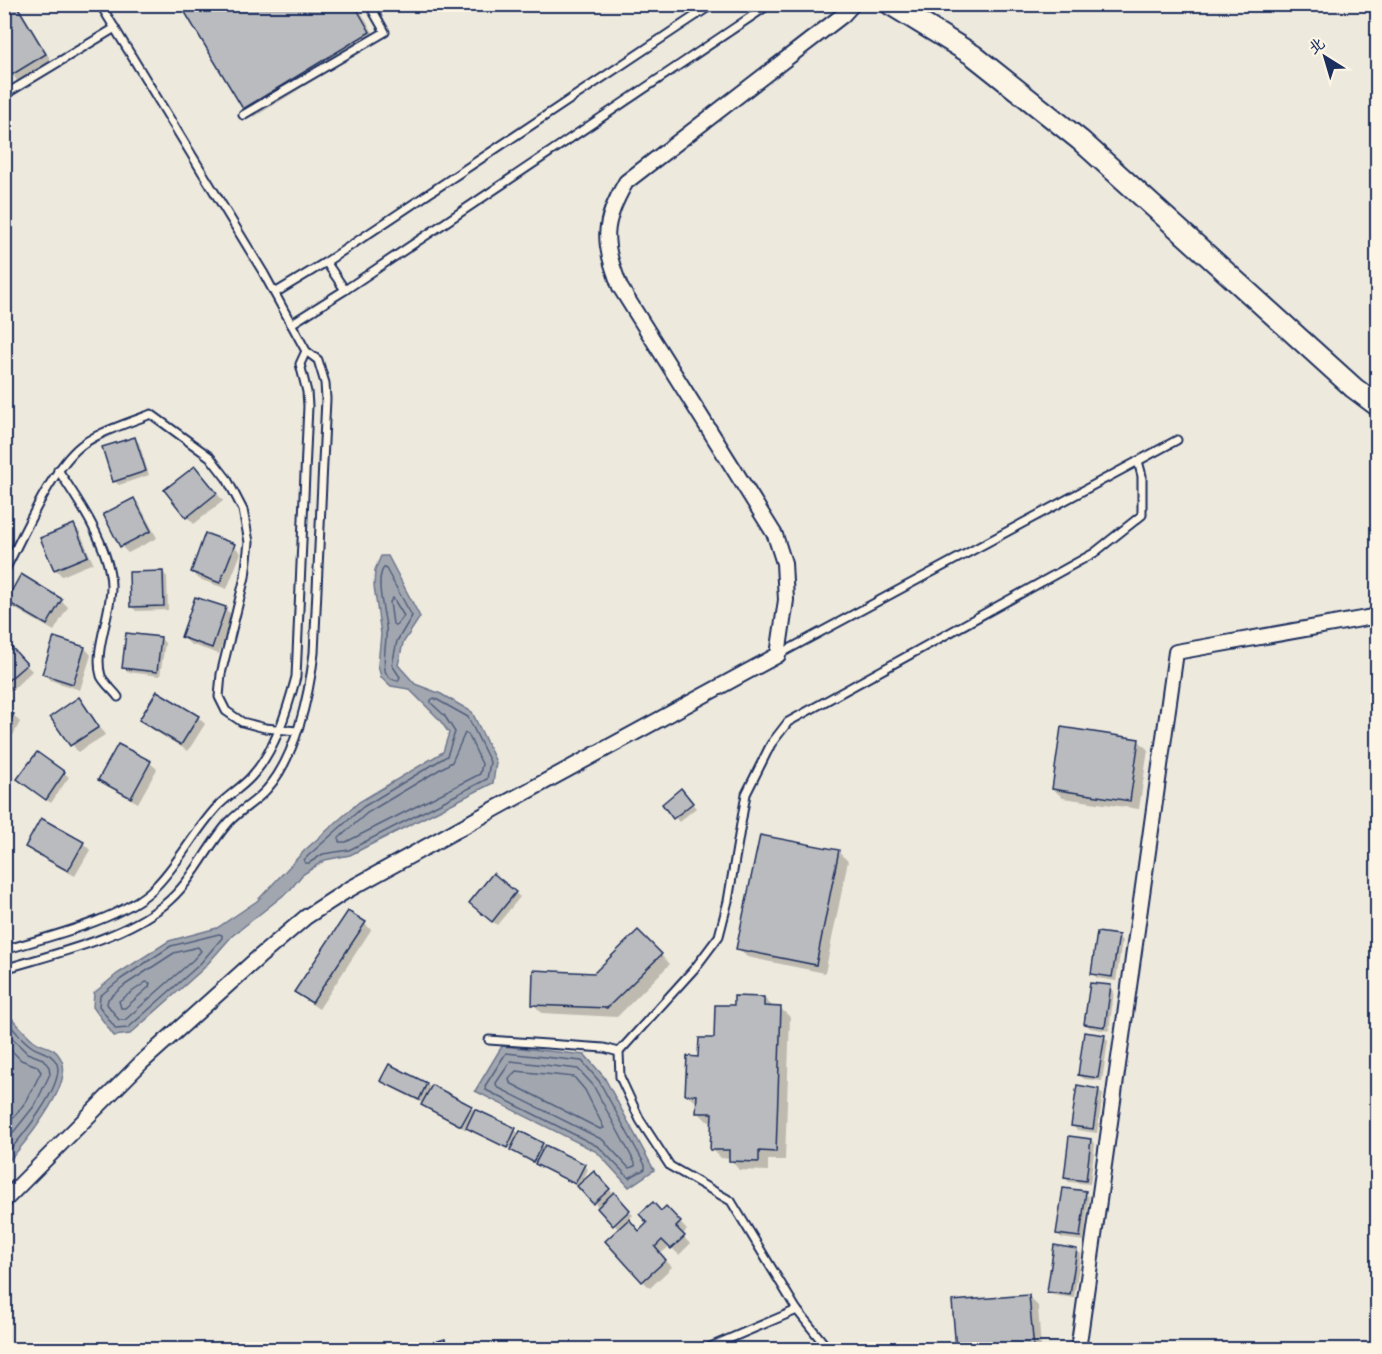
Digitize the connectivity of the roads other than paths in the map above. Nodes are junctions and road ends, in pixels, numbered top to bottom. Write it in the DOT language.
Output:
graph roads {
  1 [pos="100,4"];
  2 [pos="369,4"];
  3 [pos="713,4"];
  4 [pos="770,4"];
  5 [pos="854,4"];
  6 [pos="890,4"];
  7 [pos="115,28"];
  8 [pos="4,95"];
  9 [pos="243,115"];
  10 [pos="326,262"];
  11 [pos="345,290"];
  12 [pos="275,293"];
  13 [pos="291,324"];
  14 [pos="306,351"];
  15 [pos="1377,406"];
  16 [pos="1177,440"];
  17 [pos="1138,462"];
  18 [pos="58,470"];
  19 [pos="4,572"];
  20 [pos="1377,616"];
  21 [pos="778,656"];
  22 [pos="118,697"];
  23 [pos="278,729"];
  24 [pos="297,731"];
  25 [pos="4,950"];
  26 [pos="4,969"];
  27 [pos="489,1040"];
  28 [pos="619,1052"];
  29 [pos="4,1201"];
  30 [pos="797,1310"];
  31 [pos="703,1350"];
  32 [pos="829,1350"];
  33 [pos="1078,1350"];
  1 -- 7 [label="lane"];
  2 -- 9 [label="lane"];
  3 -- 10 [label="lane"];
  4 -- 11 [label="lane"];
  5 -- 21 [label="street"];
  6 -- 15 [label="main road"];
  7 -- 8 [label="lane"];
  7 -- 12 [label="lane"];
  10 -- 11 [label="lane"];
  10 -- 12 [label="lane"];
  11 -- 13 [label="lane"];
  12 -- 13 [label="lane"];
  13 -- 14 [label="lane"];
  14 -- 23 [label="lane"];
  14 -- 24 [label="lane"];
  16 -- 17 [label="lane"];
  17 -- 21 [label="lane"];
  17 -- 28 [label="lane"];
  18 -- 19 [label="lane"];
  18 -- 22 [label="lane"];
  18 -- 23 [label="lane"];
  20 -- 33 [label="street"];
  21 -- 29 [label="street"];
  23 -- 24 [label="lane"];
  23 -- 25 [label="lane"];
  24 -- 26 [label="lane"];
  27 -- 28 [label="lane"];
  28 -- 30 [label="lane"];
  30 -- 31 [label="lane"];
  30 -- 32 [label="lane"];
}
